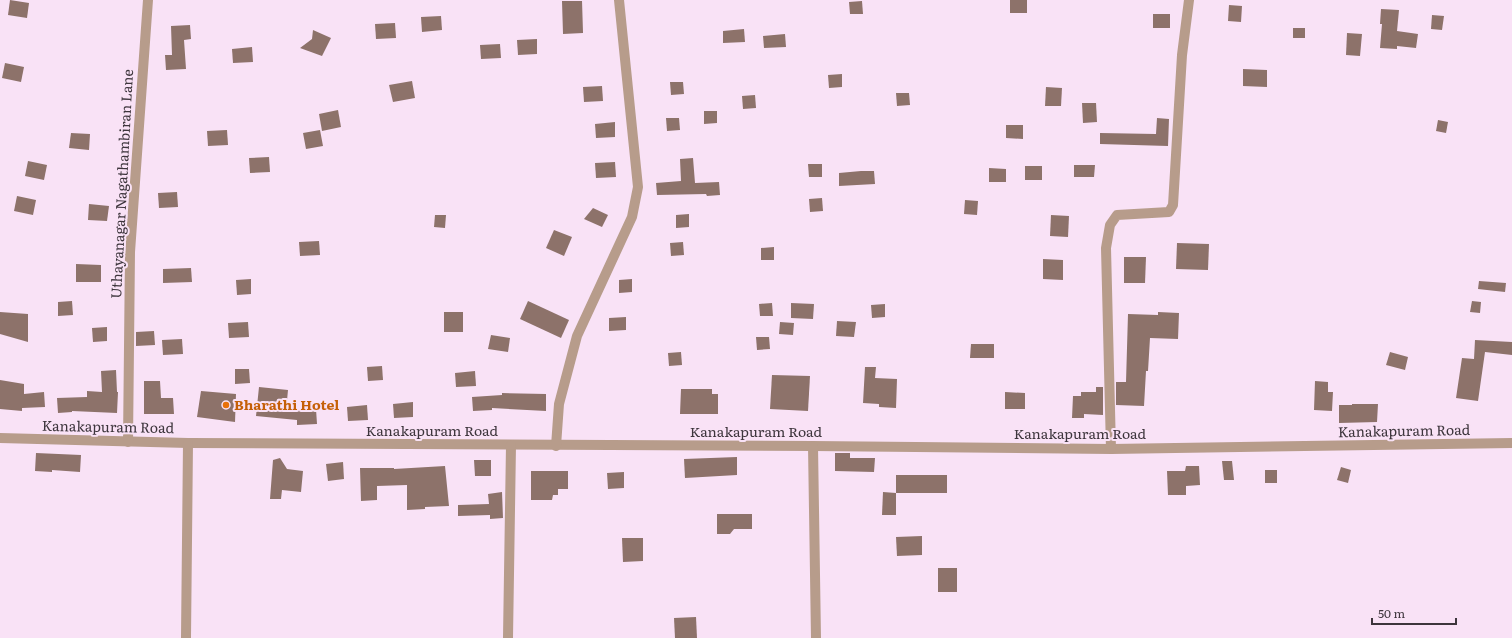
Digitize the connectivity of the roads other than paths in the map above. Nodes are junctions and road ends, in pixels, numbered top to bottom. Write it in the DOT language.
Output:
graph roads {
  1 [pos="148,0"];
  2 [pos="619,0"];
  3 [pos="1189,0"];
  4 [pos="0,438"];
  5 [pos="128,442"];
  6 [pos="188,443"];
  7 [pos="1512,443"];
  8 [pos="511,445"];
  9 [pos="556,446"];
  10 [pos="813,446"];
  11 [pos="1111,449"];
  12 [pos="186,638"];
  13 [pos="508,638"];
  14 [pos="816,638"];
  1 -- 5 [label="street, Uthayanagar Nagathambiran Lane"];
  2 -- 9 [label="street"];
  3 -- 11 [label="street"];
  4 -- 5 [label="street, Kanakapuram Road"];
  5 -- 6 [label="street, Kanakapuram Road"];
  6 -- 8 [label="street, Kanakapuram Road"];
  6 -- 12 [label="street"];
  7 -- 11 [label="street, Kanakapuram Road"];
  8 -- 9 [label="street, Kanakapuram Road"];
  8 -- 13 [label="street"];
  9 -- 10 [label="street, Kanakapuram Road"];
  10 -- 11 [label="street, Kanakapuram Road"];
  10 -- 14 [label="street"];
}
